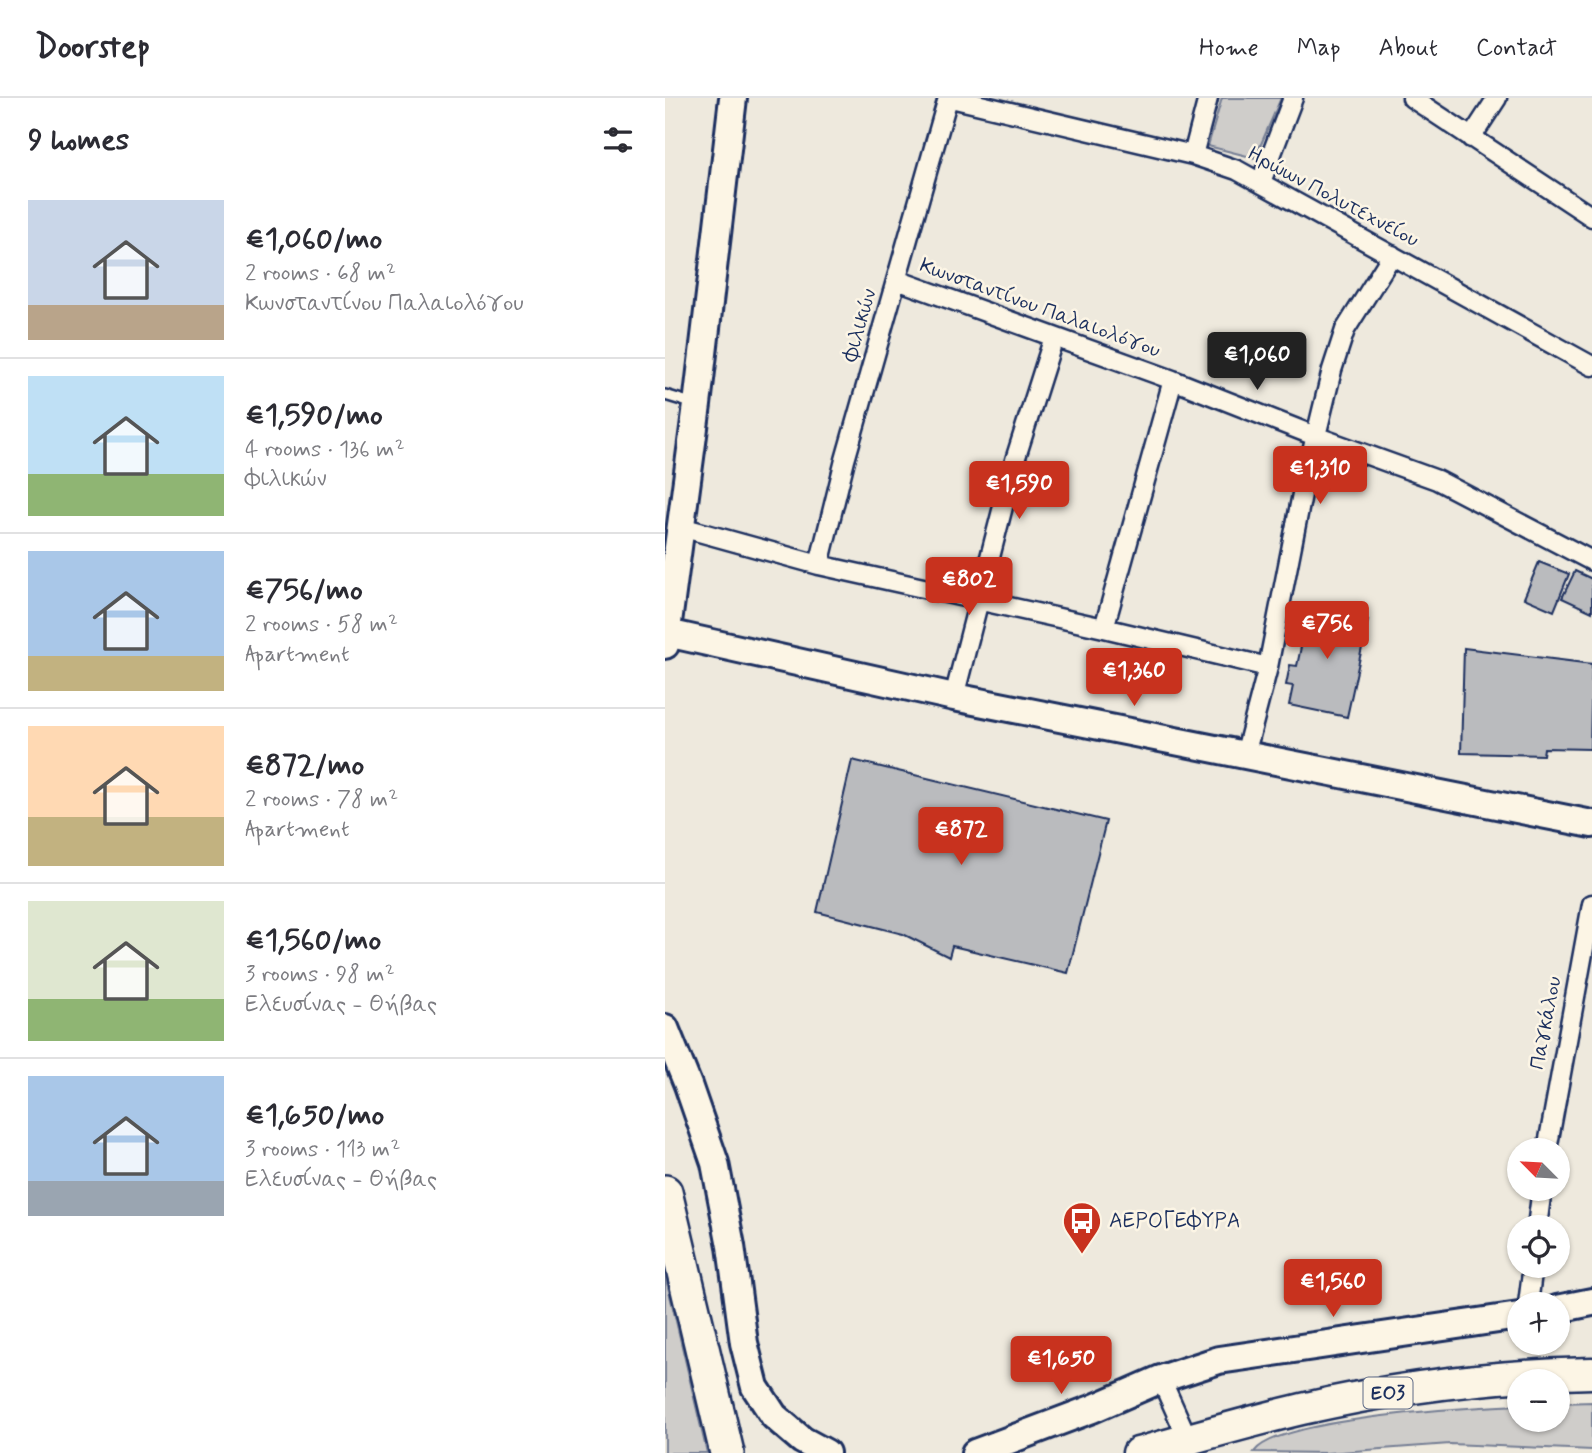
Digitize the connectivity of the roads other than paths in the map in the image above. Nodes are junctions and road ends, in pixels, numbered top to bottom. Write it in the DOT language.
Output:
graph roads {
  1 [pos="733,98"];
  2 [pos="949,98"];
  3 [pos="1208,98"];
  4 [pos="1293,98"];
  5 [pos="1412,98"];
  6 [pos="1497,98"];
  7 [pos="1471,138"];
  8 [pos="1193,155"];
  9 [pos="1261,182"];
  10 [pos="1592,217"];
  11 [pos="1392,255"];
  12 [pos="897,280"];
  13 [pos="1055,337"];
  14 [pos="1592,366"];
  15 [pos="1173,380"];
  16 [pos="665,395"];
  17 [pos="697,405"];
  18 [pos="1315,436"];
  19 [pos="681,527"];
  20 [pos="1592,561"];
  21 [pos="820,565"];
  22 [pos="978,599"];
  23 [pos="1104,628"];
  24 [pos="666,639"];
  25 [pos="1268,667"];
  26 [pos="954,697"];
  27 [pos="1245,755"];
  28 [pos="1592,824"];
  29 [pos="1592,904"];
  30 [pos="665,1028"];
  31 [pos="1548,1138"];
  32 [pos="665,1192"];
  33 [pos="1592,1302"];
  34 [pos="1570,1306"];
  35 [pos="1507,1318"];
  36 [pos="1592,1373"];
  37 [pos="1161,1379"];
  38 [pos="1191,1446"];
  39 [pos="727,1453"];
  40 [pos="826,1453"];
  41 [pos="975,1453"];
  42 [pos="1138,1453"];
  1 -- 17 [label="street"];
  2 -- 8 [label="street, Ηρώων Πολυτεχνείου"];
  2 -- 12 [label="street, Φιλικών"];
  3 -- 8 [label="street"];
  4 -- 9 [label="street"];
  5 -- 7 [label="street"];
  6 -- 7 [label="street"];
  7 -- 10 [label="street"];
  8 -- 9 [label="street, Ηρώων Πολυτεχνείου"];
  9 -- 11 [label="street, Ηρώων Πολυτεχνείου"];
  11 -- 14 [label="street, Ηρώων Πολυτεχνείου"];
  11 -- 18 [label="street"];
  12 -- 13 [label="street, Κωνσταντίνου Παλαιολόγου"];
  12 -- 21 [label="street, Φιλικών"];
  13 -- 15 [label="street, Κωνσταντίνου Παλαιολόγου"];
  13 -- 22 [label="street"];
  15 -- 18 [label="street, Κωνσταντίνου Παλαιολόγου"];
  15 -- 23 [label="street"];
  16 -- 17 [label="lane"];
  17 -- 19 [label="street"];
  18 -- 20 [label="street, Κωνσταντίνου Παλαιολόγου"];
  18 -- 25 [label="street"];
  19 -- 21 [label="street"];
  19 -- 24 [label="street"];
  21 -- 22 [label="street"];
  22 -- 23 [label="street"];
  22 -- 26 [label="street"];
  23 -- 25 [label="street"];
  24 -- 26 [label="street"];
  25 -- 27 [label="street"];
  26 -- 27 [label="street"];
  27 -- 28 [label="street"];
  29 -- 31 [label="street, Παγκάλου"];
  30 -- 40 [label="street"];
  32 -- 39 [label="highway"];
  33 -- 34 [label="street"];
  35 -- 37 [label="street"];
  36 -- 38 [label="main road, ΕΟ3"];
  37 -- 38 [label="street"];
  37 -- 41 [label="street"];
  38 -- 42 [label="main road, ΕΟ3"];
}
